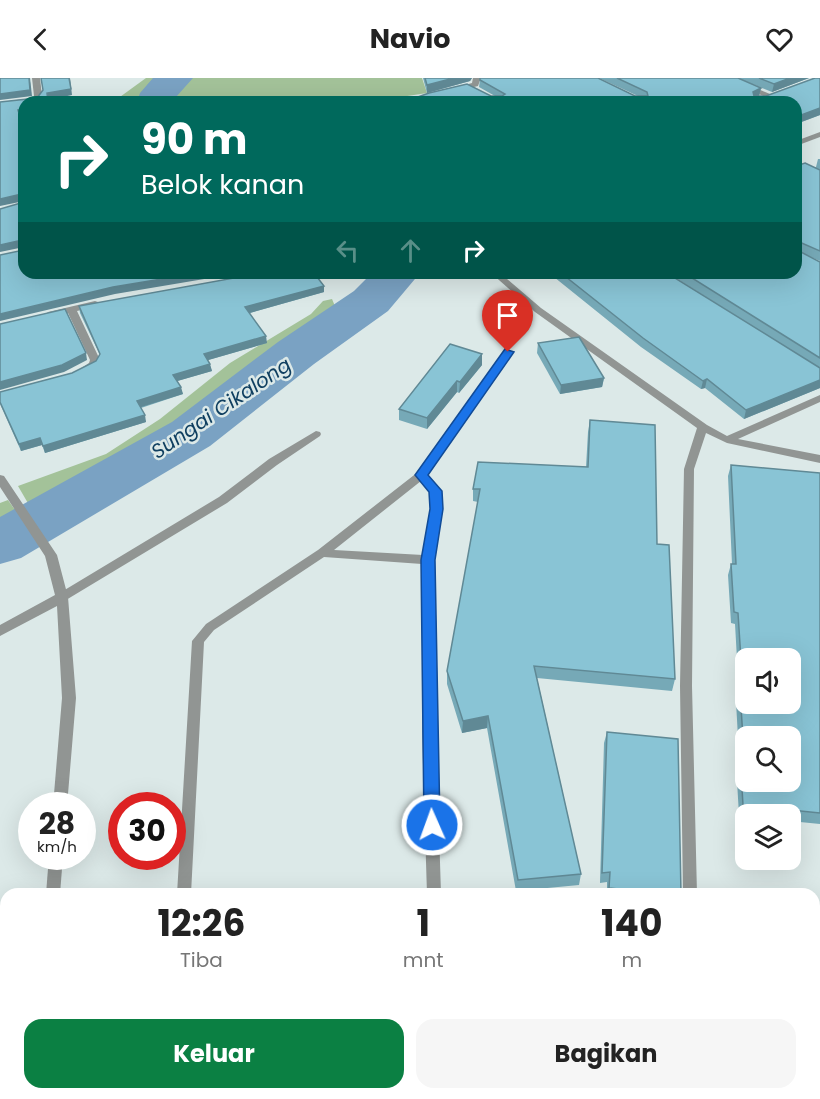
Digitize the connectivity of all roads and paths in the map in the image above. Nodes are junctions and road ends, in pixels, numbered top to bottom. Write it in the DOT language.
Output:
graph roads {
  1 [pos="36,78"];
  2 [pos="477,78"];
  3 [pos="725,78"];
  4 [pos="468,87"];
  5 [pos="459,89"];
  6 [pos="781,93"];
  7 [pos="38,96"];
  8 [pos="486,96"];
  9 [pos="771,96"];
  10 [pos="18,102"];
  11 [pos="0,104"];
  12 [pos="820,134"];
  13 [pos="802,142"];
  14 [pos="802,166"];
  15 [pos="820,175"];
  16 [pos="502,279"];
  17 [pos="104,302"];
  18 [pos="71,309"];
  19 [pos="41,316"];
  20 [pos="508,352"];
  21 [pos="69,376"];
  22 [pos="820,398"];
  23 [pos="703,427"];
  24 [pos="316,434"];
  25 [pos="727,440"];
  26 [pos="820,459"];
  27 [pos="422,475"];
  28 [pos="0,479"];
  29 [pos="322,553"];
  30 [pos="428,560"];
  31 [pos="62,597"];
  32 [pos="0,631"];
  33 [pos="61,792"];
  34 [pos="55,870"];
  35 [pos="53,888"];
  36 [pos="184,888"];
  37 [pos="434,888"];
  38 [pos="690,888"];
  1 -- 7 [label="street"];
  2 -- 4 [label="street"];
  3 -- 9 [label="street"];
  4 -- 5 [label="street"];
  4 -- 8 [label="street"];
  6 -- 9 [label="street"];
  10 -- 11 [label="street"];
  12 -- 13 [label="street"];
  14 -- 15 [label="street"];
  16 -- 23 [label="street"];
  17 -- 18 [label="street"];
  18 -- 19 [label="street"];
  18 -- 21 [label="street"];
  20 -- 27 [label="street"];
  22 -- 25 [label="street"];
  23 -- 25 [label="street"];
  23 -- 38 [label="street"];
  24 -- 31 [label="street"];
  25 -- 26 [label="street"];
  27 -- 29 [label="street"];
  27 -- 30 [label="street"];
  28 -- 31 [label="street"];
  29 -- 30 [label="street"];
  29 -- 36 [label="street"];
  30 -- 37 [label="street"];
  31 -- 32 [label="street"];
  31 -- 33 [label="street"];
  34 -- 35 [label="street"];
}
